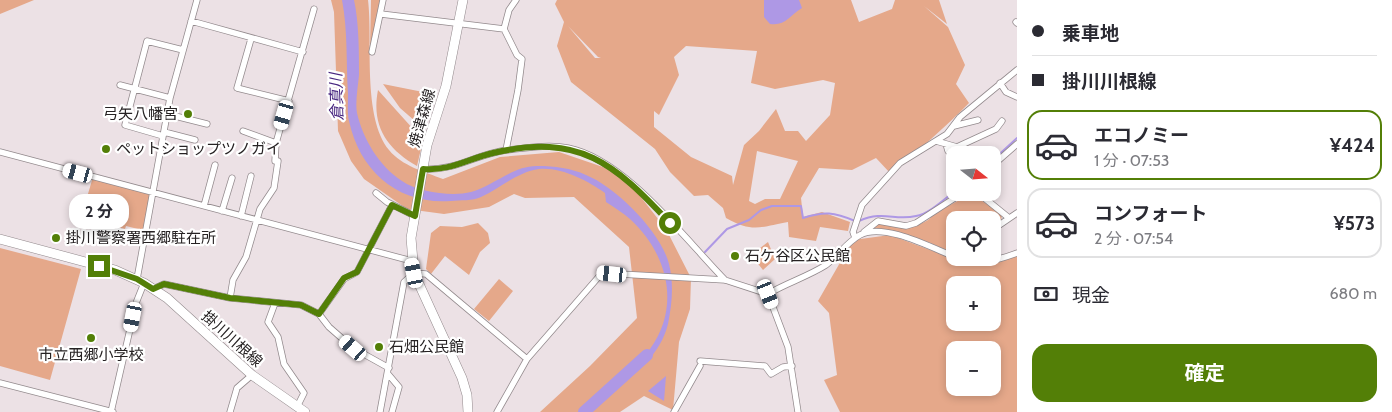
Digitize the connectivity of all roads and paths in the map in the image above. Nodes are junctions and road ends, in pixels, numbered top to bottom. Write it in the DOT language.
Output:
graph roads {
  1 [pos="197,0"];
  2 [pos="383,0"];
  3 [pos="463,0"];
  4 [pos="516,0"];
  5 [pos="314,10"];
  6 [pos="381,14"];
  7 [pos="191,21"];
  8 [pos="460,24"];
  9 [pos="504,28"];
  10 [pos="251,38"];
  11 [pos="183,50"];
  12 [pos="303,52"];
  13 [pos="372,52"];
  14 [pos="1017,70"];
  15 [pos="1000,83"];
  16 [pos="120,85"];
  17 [pos="134,90"];
  18 [pos="170,98"];
  19 [pos="1017,98"];
  20 [pos="289,101"];
  21 [pos="167,114"];
  22 [pos="978,120"];
  23 [pos="1002,121"];
  24 [pos="207,124"];
  25 [pos="953,127"];
  26 [pos="243,131"];
  27 [pos="164,134"];
  28 [pos="194,140"];
  29 [pos="936,141"];
  30 [pos="276,143"];
  31 [pos="946,144"];
  32 [pos="1017,144"];
  33 [pos="506,150"];
  34 [pos="0,152"];
  35 [pos="1001,158"];
  36 [pos="215,165"];
  37 [pos="422,173"];
  38 [pos="252,176"];
  39 [pos="232,178"];
  40 [pos="153,193"];
  41 [pos="376,193"];
  42 [pos="950,201"];
  43 [pos="988,201"];
  44 [pos="392,205"];
  45 [pos="204,206"];
  46 [pos="222,211"];
  47 [pos="1017,213"];
  48 [pos="415,214"];
  49 [pos="241,216"];
  50 [pos="1009,218"];
  51 [pos="256,220"];
  52 [pos="1001,224"];
  53 [pos="862,234"];
  54 [pos="855,238"];
  55 [pos="0,239"];
  56 [pos="370,249"];
  57 [pos="1017,253"];
  58 [pos="946,254"];
  59 [pos="1001,258"];
  60 [pos="412,261"];
  61 [pos="414,273"];
  62 [pos="725,280"];
  63 [pos="141,281"];
  64 [pos="153,289"];
  65 [pos="768,294"];
  66 [pos="230,298"];
  67 [pos="275,303"];
  68 [pos="319,314"];
  69 [pos="527,359"];
  70 [pos="792,366"];
  71 [pos="388,371"];
  72 [pos="252,376"];
  73 [pos="0,382"];
  74 [pos="301,409"];
  75 [pos="112,412"];
  76 [pos="230,412"];
  77 [pos="380,412"];
  78 [pos="392,412"];
  79 [pos="468,412"];
  80 [pos="497,412"];
  81 [pos="674,412"];
  82 [pos="798,412"];
  1 -- 7 [label="street"];
  2 -- 6 [label="street"];
  3 -- 8 [label="main road, 焼津森線"];
  4 -- 9 [label="street"];
  5 -- 12 [label="street"];
  6 -- 8 [label="street"];
  6 -- 13 [label="street"];
  7 -- 10 [label="street"];
  7 -- 11 [label="street"];
  8 -- 9 [label="street"];
  8 -- 37 [label="main road, 焼津森線"];
  9 -- 33 [label="street"];
  10 -- 12 [label="street"];
  10 -- 20 [label="street"];
  11 -- 17 [label="street"];
  11 -- 18 [label="street"];
  12 -- 20 [label="street"];
  14 -- 15 [label="street"];
  15 -- 19 [label="street"];
  15 -- 25 [label="street"];
  16 -- 17 [label="street"];
  17 -- 18 [label="street"];
  17 -- 27 [label="street"];
  18 -- 21 [label="street"];
  20 -- 30 [label="street"];
  21 -- 24 [label="street"];
  21 -- 27 [label="street"];
  22 -- 25 [label="street"];
  23 -- 31 [label="street"];
  25 -- 29 [label="street"];
  26 -- 30 [label="street"];
  27 -- 28 [label="street"];
  27 -- 40 [label="street"];
  29 -- 31 [label="street"];
  29 -- 54 [label="street"];
  30 -- 51 [label="street"];
  32 -- 35 [label="street"];
  33 -- 37 [label="street"];
  33 -- 62 [label="street"];
  34 -- 40 [label="street"];
  36 -- 45 [label="street"];
  37 -- 48 [label="main road, 焼津森線"];
  38 -- 49 [label="street"];
  39 -- 46 [label="street"];
  40 -- 45 [label="street"];
  40 -- 63 [label="street"];
  41 -- 44 [label="street"];
  42 -- 53 [label="street"];
  43 -- 50 [label="street"];
  44 -- 48 [label="street"];
  44 -- 56 [label="street"];
  45 -- 46 [label="street"];
  46 -- 49 [label="street"];
  47 -- 50 [label="street"];
  48 -- 60 [label="main road, 焼津森線"];
  49 -- 51 [label="street"];
  50 -- 52 [label="street"];
  51 -- 56 [label="street"];
  51 -- 66 [label="street"];
  53 -- 54 [label="street"];
  53 -- 58 [label="street"];
  54 -- 65 [label="street"];
  55 -- 63 [label="main road, 掛川川根線"];
  56 -- 60 [label="street"];
  56 -- 68 [label="street"];
  57 -- 59 [label="street"];
  60 -- 61 [label="main road, 焼津森線"];
  61 -- 69 [label="street"];
  61 -- 71 [label="street"];
  61 -- 79 [label="main road, 焼津森線"];
  62 -- 65 [label="street"];
  62 -- 69 [label="street"];
  63 -- 64 [label="main road, 掛川川根線"];
  63 -- 75 [label="street"];
  64 -- 66 [label="street"];
  64 -- 72 [label="main road, 掛川川根線"];
  65 -- 70 [label="street"];
  66 -- 67 [label="street"];
  67 -- 68 [label="street"];
  67 -- 74 [label="street"];
  68 -- 71 [label="street"];
  69 -- 80 [label="street"];
  70 -- 81 [label="street"];
  70 -- 82 [label="street"];
  71 -- 77 [label="street"];
  71 -- 78 [label="street"];
  72 -- 74 [label="main road, 掛川川根線"];
  72 -- 76 [label="street"];
  73 -- 75 [label="street"];
}
